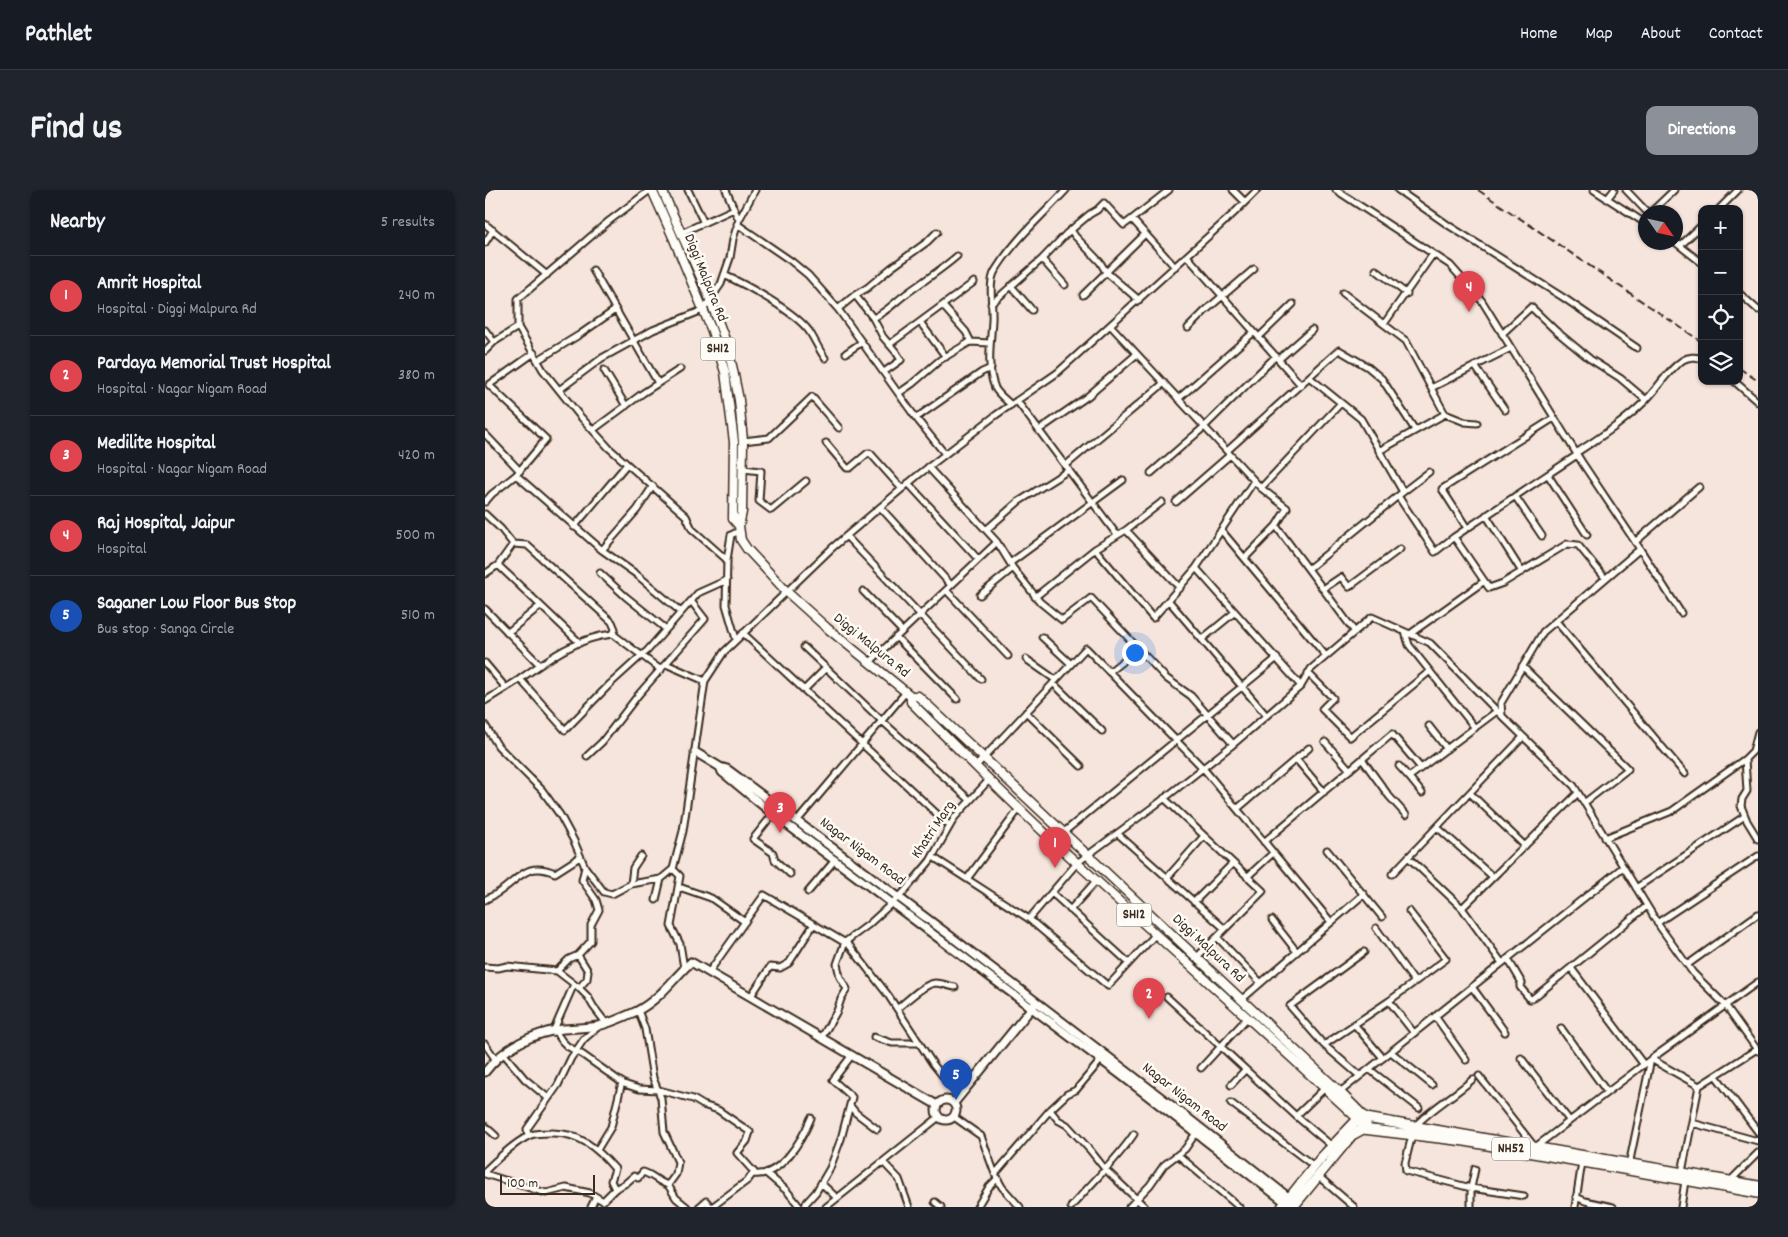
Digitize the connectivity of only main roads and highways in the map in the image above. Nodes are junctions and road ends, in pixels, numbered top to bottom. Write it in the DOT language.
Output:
graph roads {
  1 [pos="651,190"];
  2 [pos="662,190"];
  3 [pos="739,529"];
  4 [pos="908,694"];
  5 [pos="1362,1119"];
  6 [pos="1365,1129"];
  7 [pos="1414,1130"];
  8 [pos="1534,1150"];
  9 [pos="1628,1167"];
  10 [pos="1683,1177"];
  11 [pos="1758,1186"];
  12 [pos="1758,1193"];
  13 [pos="1289,1204"];
  1 -- 3 [label="main road, Diggi Malpura Rd / SH12"];
  2 -- 3 [label="main road, Diggi Malpura Rd"];
  3 -- 4 [label="main road, Diggi Malpura Rd / SH12"];
  4 -- 5 [label="main road, Diggi Malpura Rd / SH12"];
  4 -- 5 [label="main road, Diggi Malpura Rd"];
  5 -- 6 [label="main road, Diggi Malpura Rd / SH12"];
  5 -- 7 [label="highway, NH52"];
  5 -- 13 [label="highway"];
  6 -- 7 [label="highway, NH52"];
  6 -- 13 [label="highway"];
  7 -- 8 [label="highway, NH52"];
  8 -- 9 [label="highway, NH52"];
  8 -- 9 [label="highway, NH52"];
  9 -- 10 [label="highway, NH52"];
  10 -- 11 [label="highway, NH52"];
  10 -- 12 [label="highway, NH52"];
}
